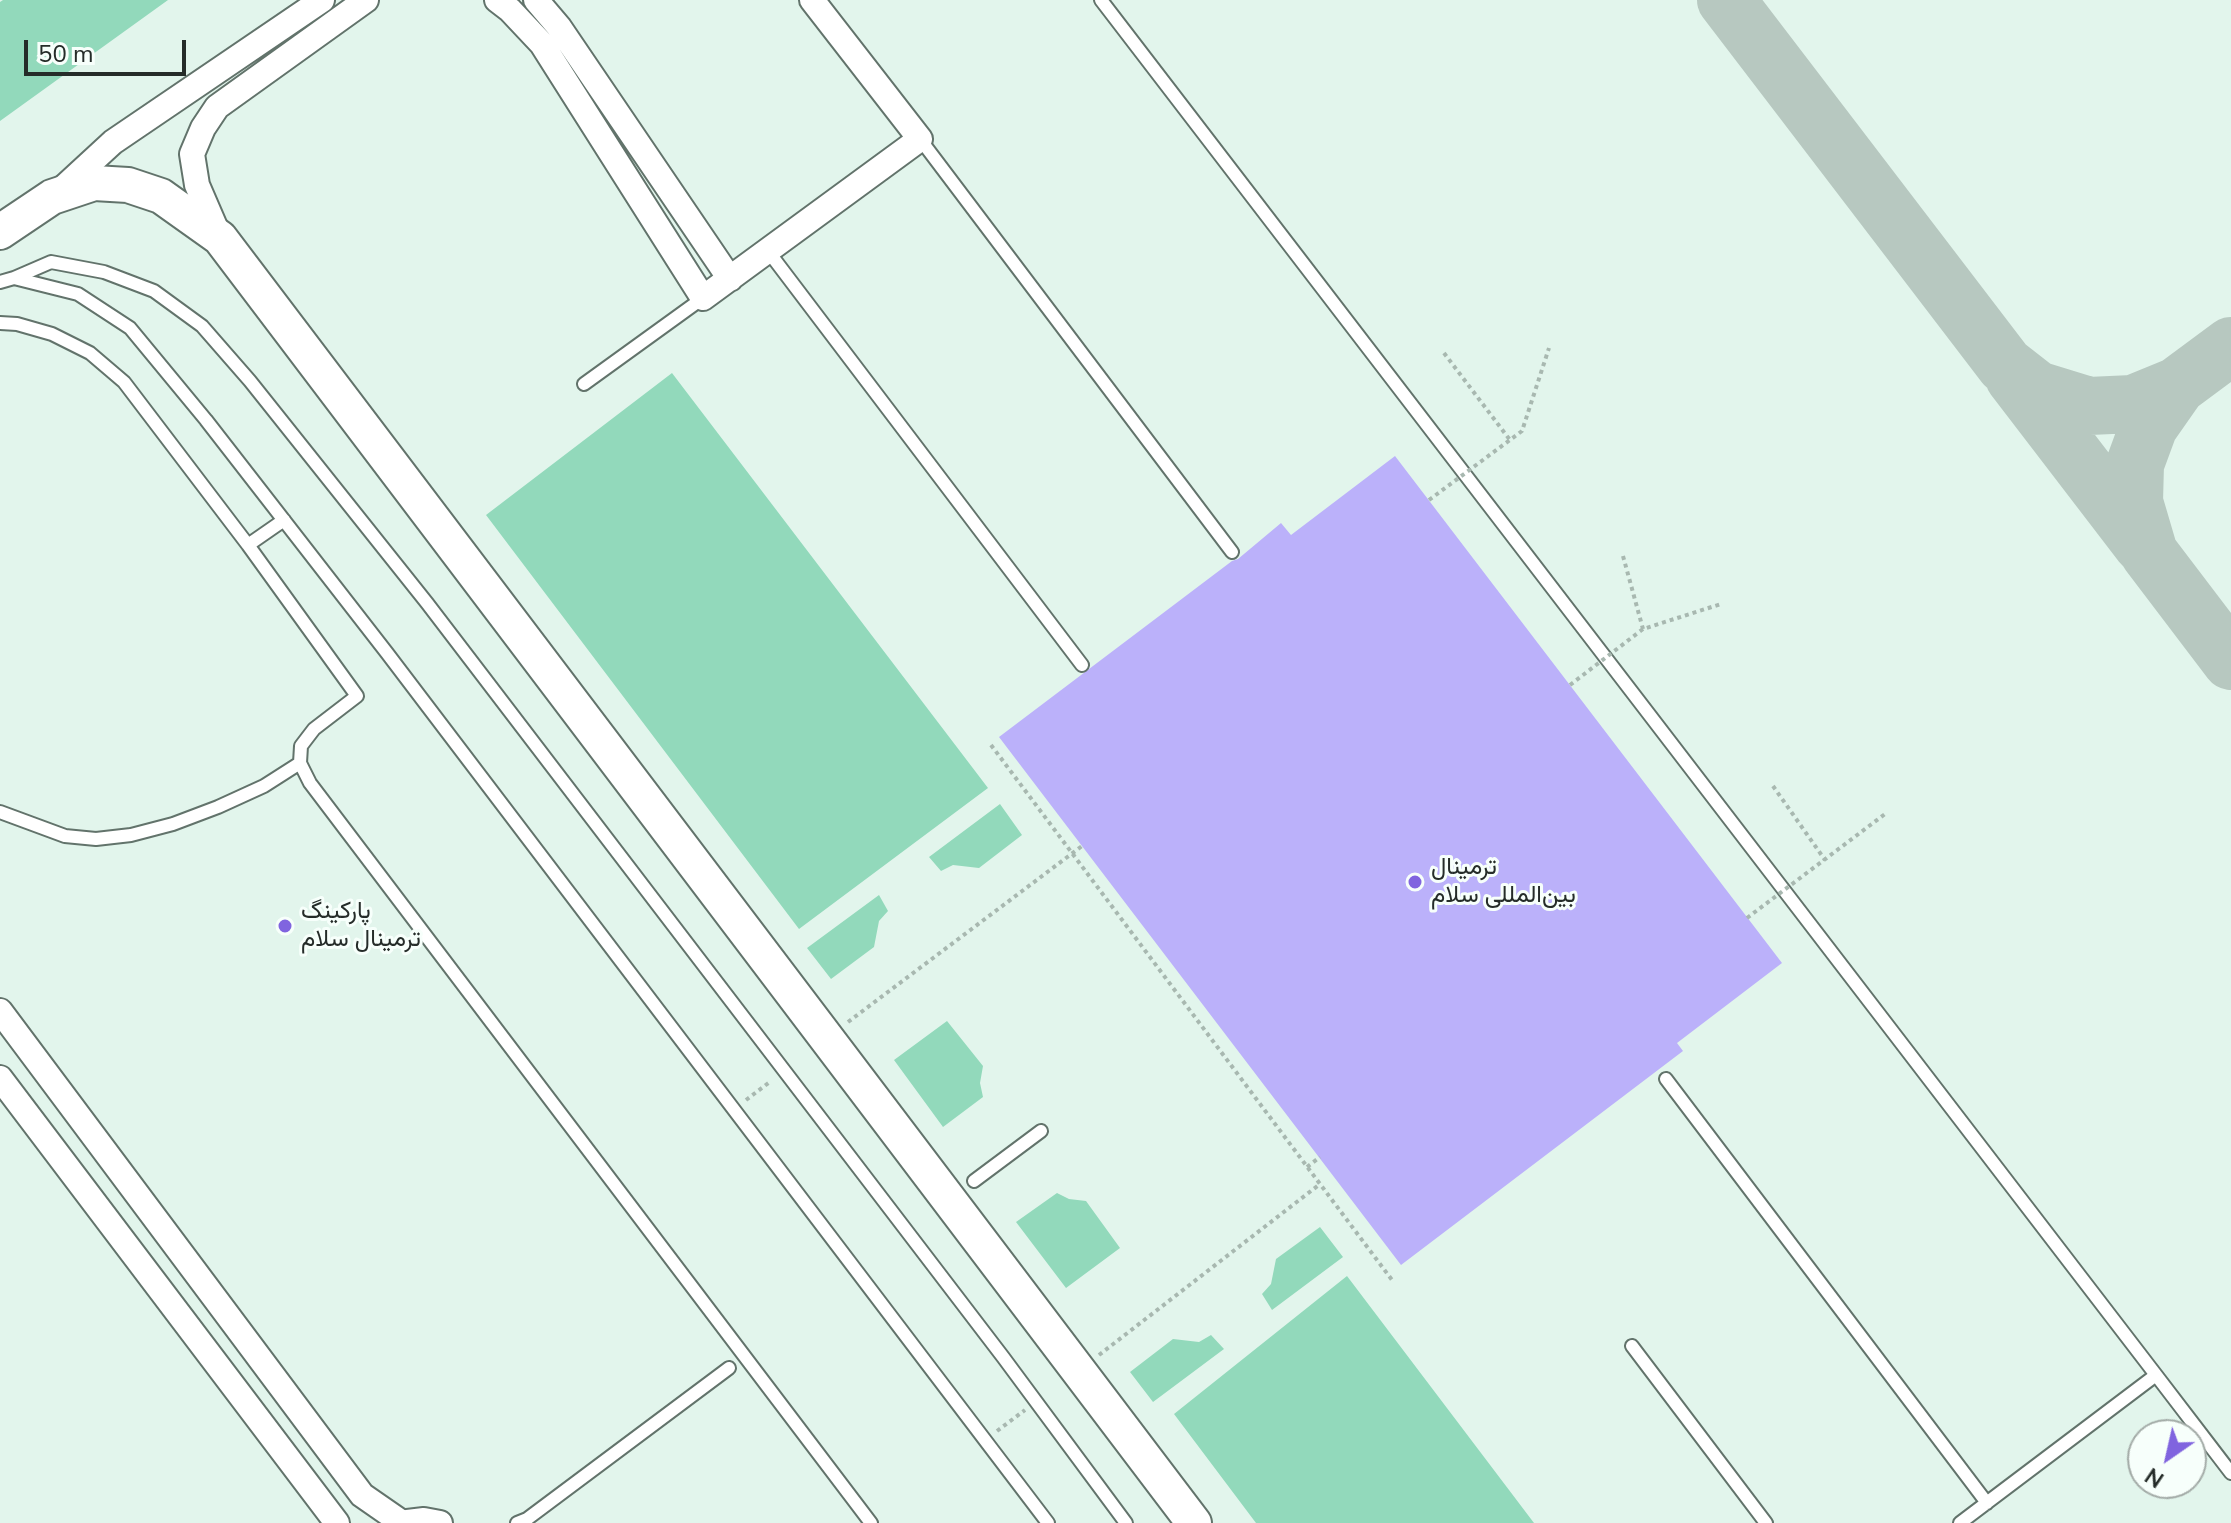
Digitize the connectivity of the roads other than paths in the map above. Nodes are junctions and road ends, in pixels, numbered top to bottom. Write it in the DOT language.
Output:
graph roads {
  1 [pos="322,0"];
  2 [pos="366,0"];
  3 [pos="497,0"];
  4 [pos="536,0"];
  5 [pos="812,0"];
  6 [pos="1101,0"];
  7 [pos="920,139"];
  8 [pos="52,197"];
  9 [pos="0,232"];
  10 [pos="220,238"];
  11 [pos="768,251"];
  12 [pos="14,278"];
  13 [pos="730,279"];
  14 [pos="0,282"];
  15 [pos="703,298"];
  16 [pos="0,323"];
  17 [pos="584,384"];
  18 [pos="284,520"];
  19 [pos="248,545"];
  20 [pos="1232,552"];
  21 [pos="1082,665"];
  22 [pos="300,763"];
  23 [pos="0,812"];
  24 [pos="0,1002"];
  25 [pos="7,1020"];
  26 [pos="0,1078"];
  27 [pos="1666,1079"];
  28 [pos="1041,1131"];
  29 [pos="974,1181"];
  30 [pos="1632,1346"];
  31 [pos="729,1368"];
  32 [pos="2156,1375"];
  33 [pos="2231,1473"];
  34 [pos="1987,1503"];
  35 [pos="523,1522"];
  36 [pos="337,1523"];
  37 [pos="400,1523"];
  38 [pos="440,1523"];
  39 [pos="871,1523"];
  40 [pos="1048,1523"];
  41 [pos="1126,1523"];
  42 [pos="1194,1523"];
  43 [pos="1766,1523"];
  44 [pos="1960,1523"];
  1 -- 8 [label="street"];
  2 -- 10 [label="street"];
  3 -- 15 [label="street"];
  4 -- 13 [label="street"];
  5 -- 7 [label="street"];
  6 -- 32 [label="lane"];
  7 -- 11 [label="street"];
  7 -- 20 [label="lane"];
  8 -- 9 [label="street"];
  8 -- 10 [label="street"];
  10 -- 42 [label="street"];
  11 -- 13 [label="street"];
  11 -- 21 [label="lane"];
  12 -- 14 [label="lane"];
  12 -- 18 [label="lane"];
  12 -- 41 [label="lane"];
  13 -- 15 [label="street"];
  15 -- 17 [label="lane"];
  16 -- 19 [label="lane"];
  18 -- 19 [label="lane"];
  18 -- 40 [label="lane"];
  19 -- 22 [label="lane"];
  22 -- 23 [label="lane"];
  22 -- 39 [label="lane"];
  24 -- 25 [label="street"];
  25 -- 37 [label="street"];
  26 -- 36 [label="street"];
  27 -- 34 [label="lane"];
  28 -- 29 [label="lane"];
  30 -- 43 [label="lane"];
  31 -- 35 [label="lane"];
  32 -- 33 [label="lane"];
  32 -- 34 [label="lane"];
  34 -- 44 [label="lane"];
  37 -- 38 [label="street"];
}
